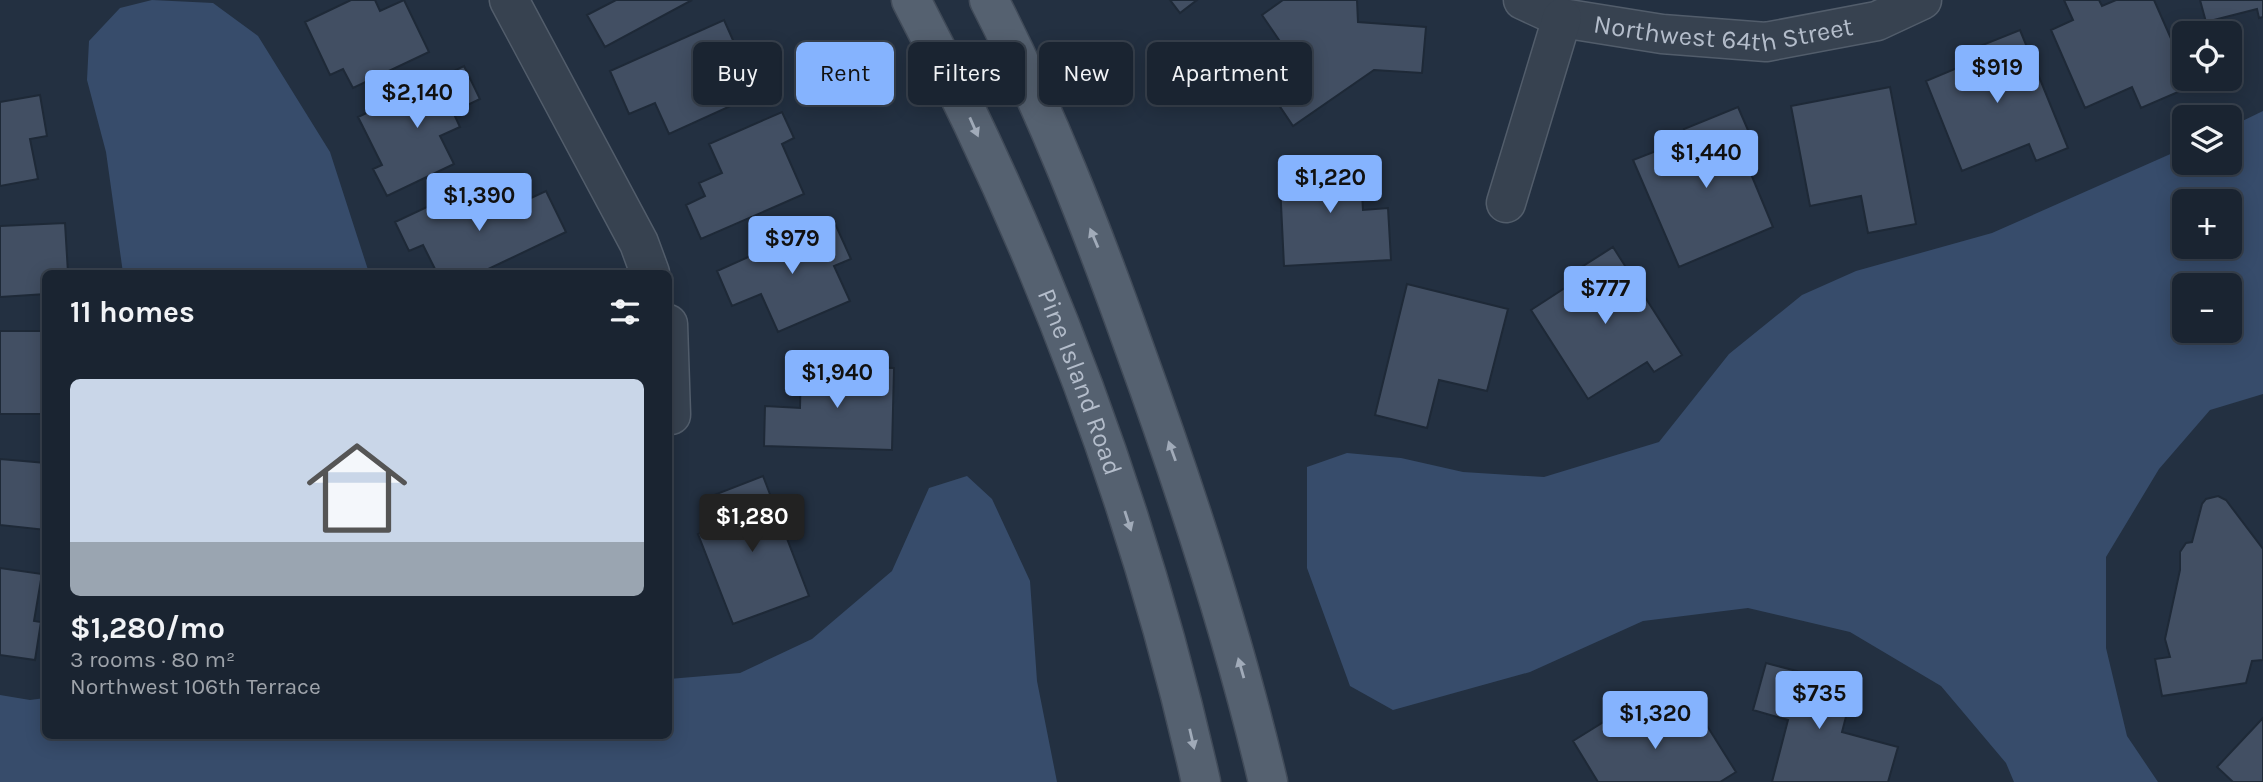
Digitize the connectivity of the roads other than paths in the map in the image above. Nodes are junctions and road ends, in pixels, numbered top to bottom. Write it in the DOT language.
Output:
graph roads {
  1 [pos="509,0"];
  2 [pos="911,0"];
  3 [pos="989,0"];
  4 [pos="1523,0"];
  5 [pos="1922,0"];
  6 [pos="1562,18"];
  7 [pos="1506,203"];
  8 [pos="649,270"];
  9 [pos="1201,782"];
  10 [pos="1268,782"];
  1 -- 8 [label="street"];
  2 -- 9 [label="main road, Pine Island Road, one-way"];
  10 -- 3 [label="main road, one-way"];
  4 -- 6 [label="street, Northwest 64th Street"];
  5 -- 6 [label="street, Northwest 64th Street"];
  6 -- 7 [label="street"];
}
